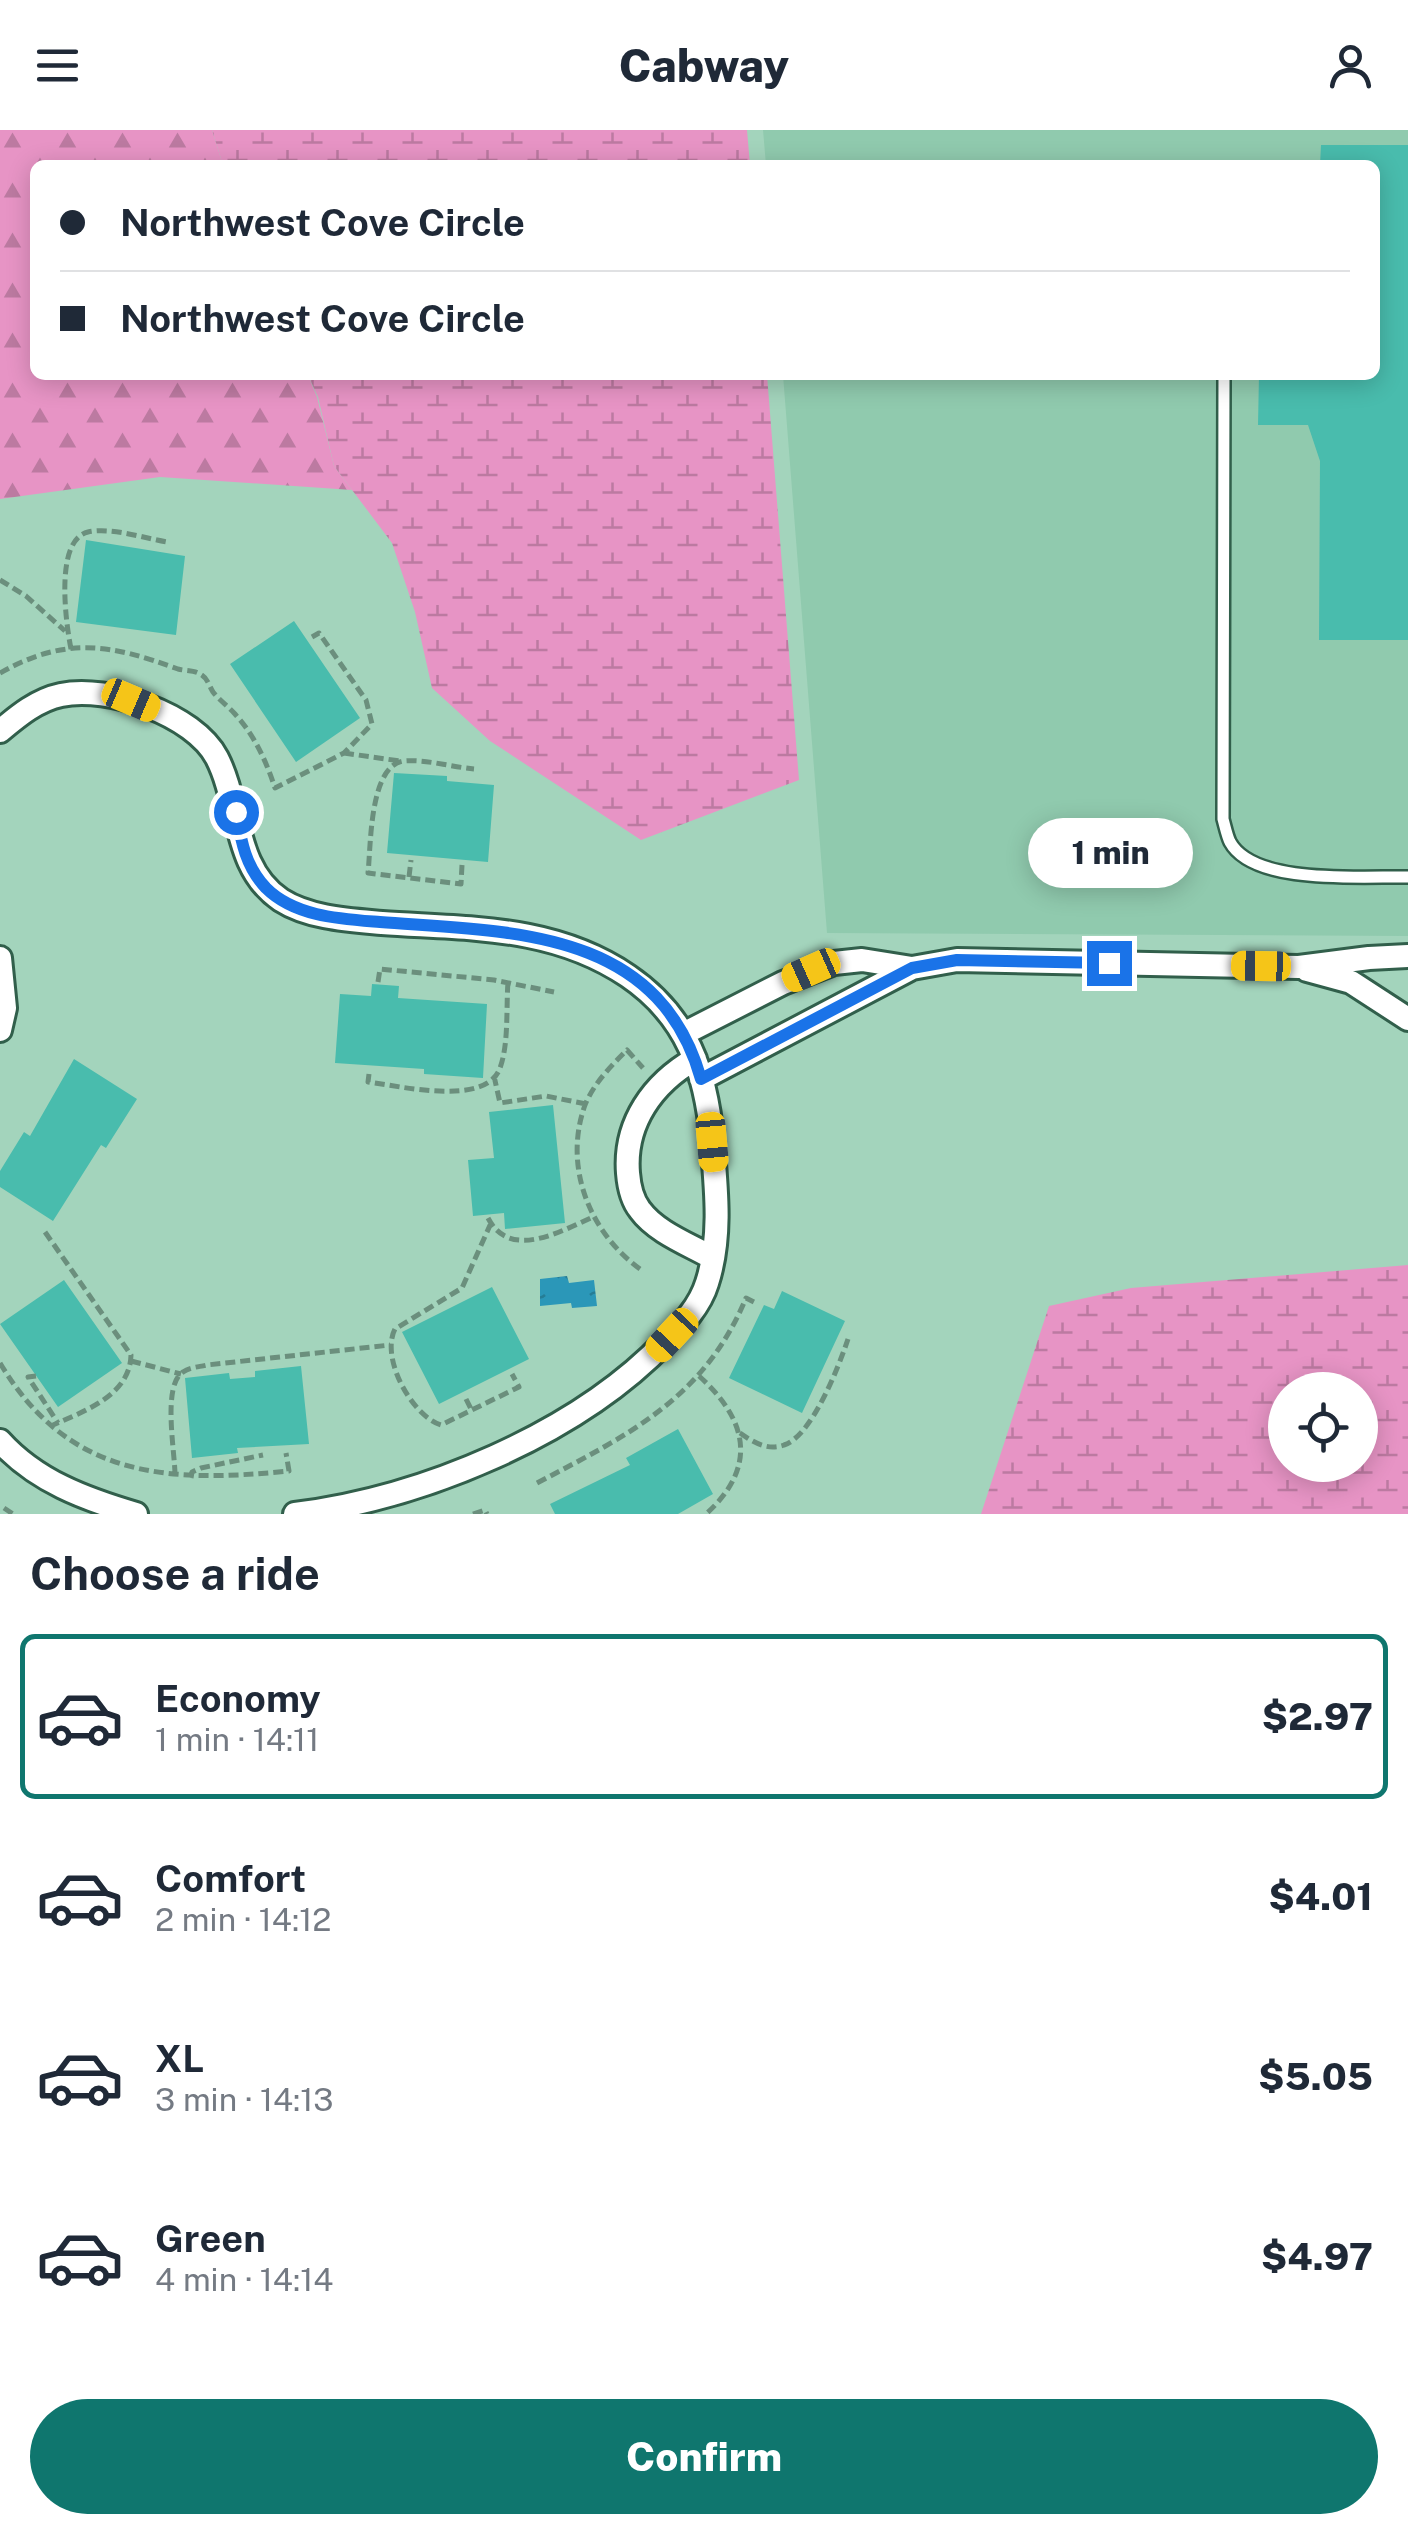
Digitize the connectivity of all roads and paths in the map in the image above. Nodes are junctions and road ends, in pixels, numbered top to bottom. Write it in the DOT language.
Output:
graph roads {
  1 [pos="1224,380"];
  2 [pos="167,542"];
  3 [pos="0,580"];
  4 [pos="68,632"];
  5 [pos="312,637"];
  6 [pos="71,649"];
  7 [pos="0,673"];
  8 [pos="0,731"];
  9 [pos="344,754"];
  10 [pos="404,761"];
  11 [pos="474,769"];
  12 [pos="411,860"];
  13 [pos="462,865"];
  14 [pos="1408,876"];
  15 [pos="409,878"];
  16 [pos="1408,956"];
  17 [pos="0,958"];
  18 [pos="1298,967"];
  19 [pos="912,968"];
  20 [pos="378,982"];
  21 [pos="508,982"];
  22 [pos="554,992"];
  23 [pos="1408,1019"];
  24 [pos="0,1030"];
  25 [pos="685,1033"];
  26 [pos="698,1069"];
  27 [pos="369,1074"];
  28 [pos="494,1076"];
  29 [pos="586,1104"];
  30 [pos="593,1216"];
  31 [pos="45,1232"];
  32 [pos="712,1258"];
  33 [pos="758,1304"];
  34 [pos="848,1339"];
  35 [pos="390,1346"];
  36 [pos="131,1361"];
  37 [pos="0,1363"];
  38 [pos="181,1374"];
  39 [pos="512,1374"];
  40 [pos="36,1376"];
  41 [pos="699,1376"];
  42 [pos="466,1399"];
  43 [pos="472,1412"];
  44 [pos="56,1424"];
  45 [pos="740,1434"];
  46 [pos="0,1440"];
  47 [pos="286,1453"];
  48 [pos="263,1456"];
  49 [pos="175,1476"];
  50 [pos="191,1478"];
  51 [pos="537,1483"];
  52 [pos="4,1508"];
  53 [pos="13,1514"];
  54 [pos="136,1514"];
  55 [pos="295,1514"];
  56 [pos="473,1514"];
  57 [pos="487,1514"];
  58 [pos="706,1514"];
  1 -- 14 [label="lane"];
  2 -- 4 [label="path"];
  3 -- 4 [label="path"];
  4 -- 6 [label="path"];
  5 -- 9 [label="path"];
  6 -- 7 [label="path"];
  6 -- 9 [label="path"];
  8 -- 25 [label="street"];
  9 -- 10 [label="path"];
  10 -- 11 [label="path"];
  10 -- 15 [label="path"];
  12 -- 15 [label="path"];
  13 -- 15 [label="path"];
  16 -- 18 [label="street"];
  17 -- 24 [label="street"];
  18 -- 19 [label="street"];
  18 -- 23 [label="street"];
  19 -- 25 [label="street"];
  19 -- 26 [label="street"];
  20 -- 21 [label="path"];
  21 -- 22 [label="path"];
  21 -- 28 [label="path"];
  25 -- 26 [label="street"];
  26 -- 32 [label="street"];
  26 -- 32 [label="street"];
  27 -- 28 [label="path"];
  28 -- 29 [label="path"];
  30 -- 35 [label="path"];
  31 -- 36 [label="path"];
  32 -- 55 [label="street"];
  33 -- 41 [label="path"];
  34 -- 45 [label="path"];
  35 -- 38 [label="path"];
  35 -- 43 [label="path"];
  36 -- 38 [label="path"];
  36 -- 44 [label="path"];
  37 -- 44 [label="path"];
  38 -- 49 [label="path"];
  39 -- 43 [label="path"];
  40 -- 44 [label="path"];
  41 -- 45 [label="path"];
  41 -- 51 [label="path"];
  42 -- 43 [label="path"];
  44 -- 49 [label="path"];
  45 -- 58 [label="path"];
  46 -- 54 [label="street"];
  47 -- 50 [label="path"];
  48 -- 50 [label="path"];
  49 -- 50 [label="path"];
  52 -- 53 [label="path"];
  56 -- 57 [label="path"];
}
